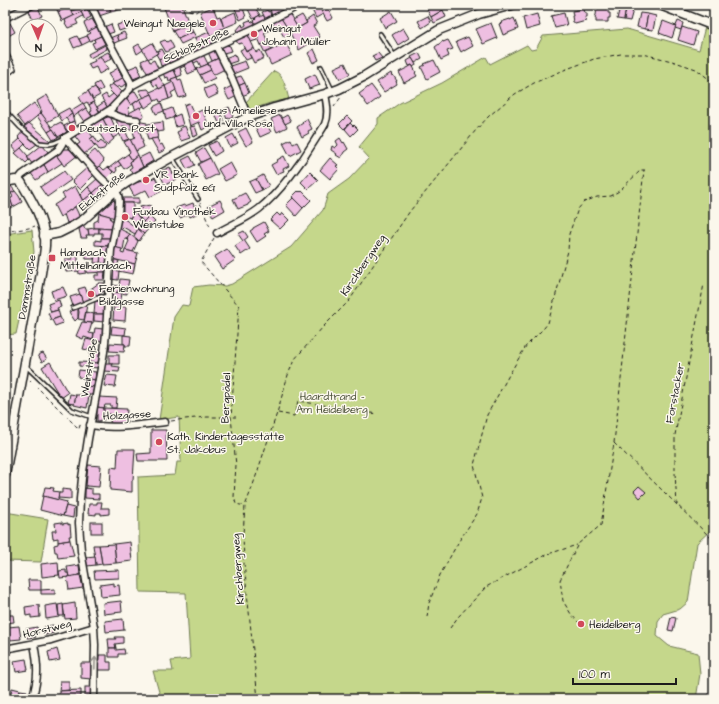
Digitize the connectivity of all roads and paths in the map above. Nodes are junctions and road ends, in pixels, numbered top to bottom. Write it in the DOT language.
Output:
graph roads {
  1 [pos="30,5"];
  2 [pos="91,5"];
  3 [pos="184,5"];
  4 [pos="205,5"];
  5 [pos="300,5"];
  6 [pos="512,5"];
  7 [pos="660,5"];
  8 [pos="495,7"];
  9 [pos="5,18"];
  10 [pos="714,26"];
  11 [pos="380,34"];
  12 [pos="216,46"];
  13 [pos="5,51"];
  14 [pos="395,57"];
  15 [pos="322,67"];
  16 [pos="5,76"];
  17 [pos="714,83"];
  18 [pos="131,86"];
  19 [pos="329,93"];
  20 [pos="344,93"];
  21 [pos="5,110"];
  22 [pos="107,112"];
  23 [pos="327,116"];
  24 [pos="248,117"];
  25 [pos="137,120"];
  26 [pos="65,138"];
  27 [pos="172,157"];
  28 [pos="18,180"];
  29 [pos="5,183"];
  30 [pos="115,191"];
  31 [pos="198,199"];
  32 [pos="42,224"];
  33 [pos="5,228"];
  34 [pos="5,232"];
  35 [pos="217,233"];
  36 [pos="44,236"];
  37 [pos="704,284"];
  38 [pos="108,296"];
  39 [pos="73,308"];
  40 [pos="25,365"];
  41 [pos="24,374"];
  42 [pos="278,413"];
  43 [pos="377,414"];
  44 [pos="92,417"];
  45 [pos="236,417"];
  46 [pos="231,418"];
  47 [pos="165,422"];
  48 [pos="90,425"];
  49 [pos="79,429"];
  50 [pos="614,443"];
  51 [pos="5,475"];
  52 [pos="677,505"];
  53 [pos="246,506"];
  54 [pos="714,541"];
  55 [pos="578,544"];
  56 [pos="427,617"];
  57 [pos="580,624"];
  58 [pos="94,627"];
  59 [pos="450,628"];
  60 [pos="34,644"];
  61 [pos="5,649"];
  62 [pos="32,699"];
  63 [pos="94,699"];
  64 [pos="258,699"];
  1 -- 9 [label="street"];
  2 -- 18 [label="street"];
  3 -- 4 [label="path"];
  5 -- 12 [label="street, Schloßstraße"];
  6 -- 8 [label="street, Eichstraße"];
  7 -- 10 [label="street"];
  8 -- 14 [label="street, Eichstraße"];
  11 -- 14 [label="lane"];
  12 -- 18 [label="street, Schloßstraße"];
  12 -- 24 [label="street"];
  13 -- 16 [label="lane"];
  14 -- 19 [label="street, Eichstraße"];
  15 -- 19 [label="lane"];
  17 -- 42 [label="path, Kirchbergweg"];
  18 -- 22 [label="street, Schloßstraße"];
  19 -- 23 [label="street"];
  19 -- 24 [label="street, Eichstraße"];
  20 -- 23 [label="path"];
  21 -- 26 [label="lane"];
  22 -- 25 [label="street"];
  22 -- 26 [label="street, Schloßstraße"];
  23 -- 35 [label="street"];
  24 -- 27 [label="street, Eichstraße"];
  26 -- 28 [label="street"];
  26 -- 30 [label="street"];
  27 -- 30 [label="street, Eichstraße"];
  27 -- 31 [label="lane"];
  28 -- 29 [label="street"];
  28 -- 32 [label="street, Dammstraße"];
  30 -- 36 [label="street, Eichstraße"];
  30 -- 38 [label="street, Weinstraße"];
  31 -- 35 [label="path"];
  32 -- 34 [label="path"];
  32 -- 36 [label="street, Dammstraße"];
  33 -- 34 [label="path"];
  35 -- 46 [label="path, Bergpädel"];
  36 -- 40 [label="street, Dammstraße"];
  37 -- 52 [label="path, Forstacker"];
  38 -- 39 [label="lane"];
  38 -- 44 [label="street, Weinstraße"];
  40 -- 41 [label="street, Dammstraße"];
  40 -- 44 [label="lane"];
  41 -- 49 [label="path"];
  41 -- 51 [label="street, Dammstraße"];
  42 -- 43 [label="path"];
  42 -- 53 [label="path, Kirchbergweg"];
  44 -- 48 [label="street, Weinstraße"];
  45 -- 46 [label="path"];
  46 -- 47 [label="path"];
  46 -- 53 [label="path, Bergpädel"];
  47 -- 48 [label="street, Holzgasse"];
  48 -- 58 [label="street, Weinstraße"];
  50 -- 52 [label="path"];
  50 -- 55 [label="path"];
  50 -- 56 [label="path"];
  52 -- 54 [label="path"];
  53 -- 64 [label="path, Kirchbergweg"];
  55 -- 57 [label="path"];
  55 -- 59 [label="path"];
  58 -- 60 [label="street, Horstweg"];
  63 -- 58 [label="street, Weinstraße, one-way"];
  60 -- 61 [label="street, Horstweg"];
  60 -- 62 [label="street"];
}
